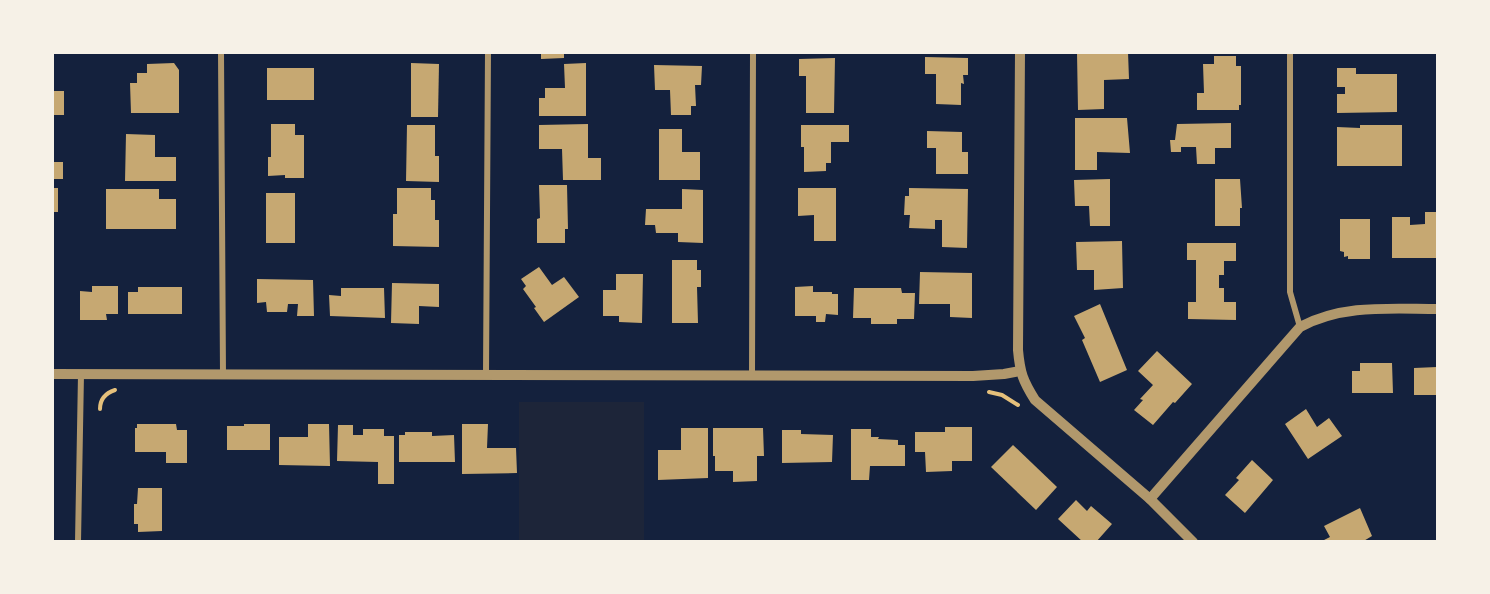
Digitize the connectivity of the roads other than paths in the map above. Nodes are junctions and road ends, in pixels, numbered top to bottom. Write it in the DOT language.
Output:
graph roads {
  1 [pos="221,52"];
  2 [pos="488,52"];
  3 [pos="753,52"];
  4 [pos="1020,52"];
  5 [pos="1290,52"];
  6 [pos="1437,309"];
  7 [pos="1300,327"];
  8 [pos="1020,371"];
  9 [pos="52,374"];
  10 [pos="81,374"];
  11 [pos="486,374"];
  12 [pos="223,375"];
  13 [pos="752,375"];
  14 [pos="1150,499"];
  15 [pos="78,542"];
  16 [pos="1193,542"];
  1 -- 12 [label="street"];
  2 -- 11 [label="street"];
  3 -- 13 [label="street"];
  4 -- 8 [label="street"];
  5 -- 7 [label="street"];
  6 -- 7 [label="street"];
  7 -- 14 [label="street"];
  8 -- 13 [label="street"];
  8 -- 14 [label="street"];
  9 -- 10 [label="street"];
  10 -- 12 [label="street"];
  10 -- 15 [label="street"];
  11 -- 12 [label="street"];
  11 -- 13 [label="street"];
  14 -- 16 [label="street"];
}
